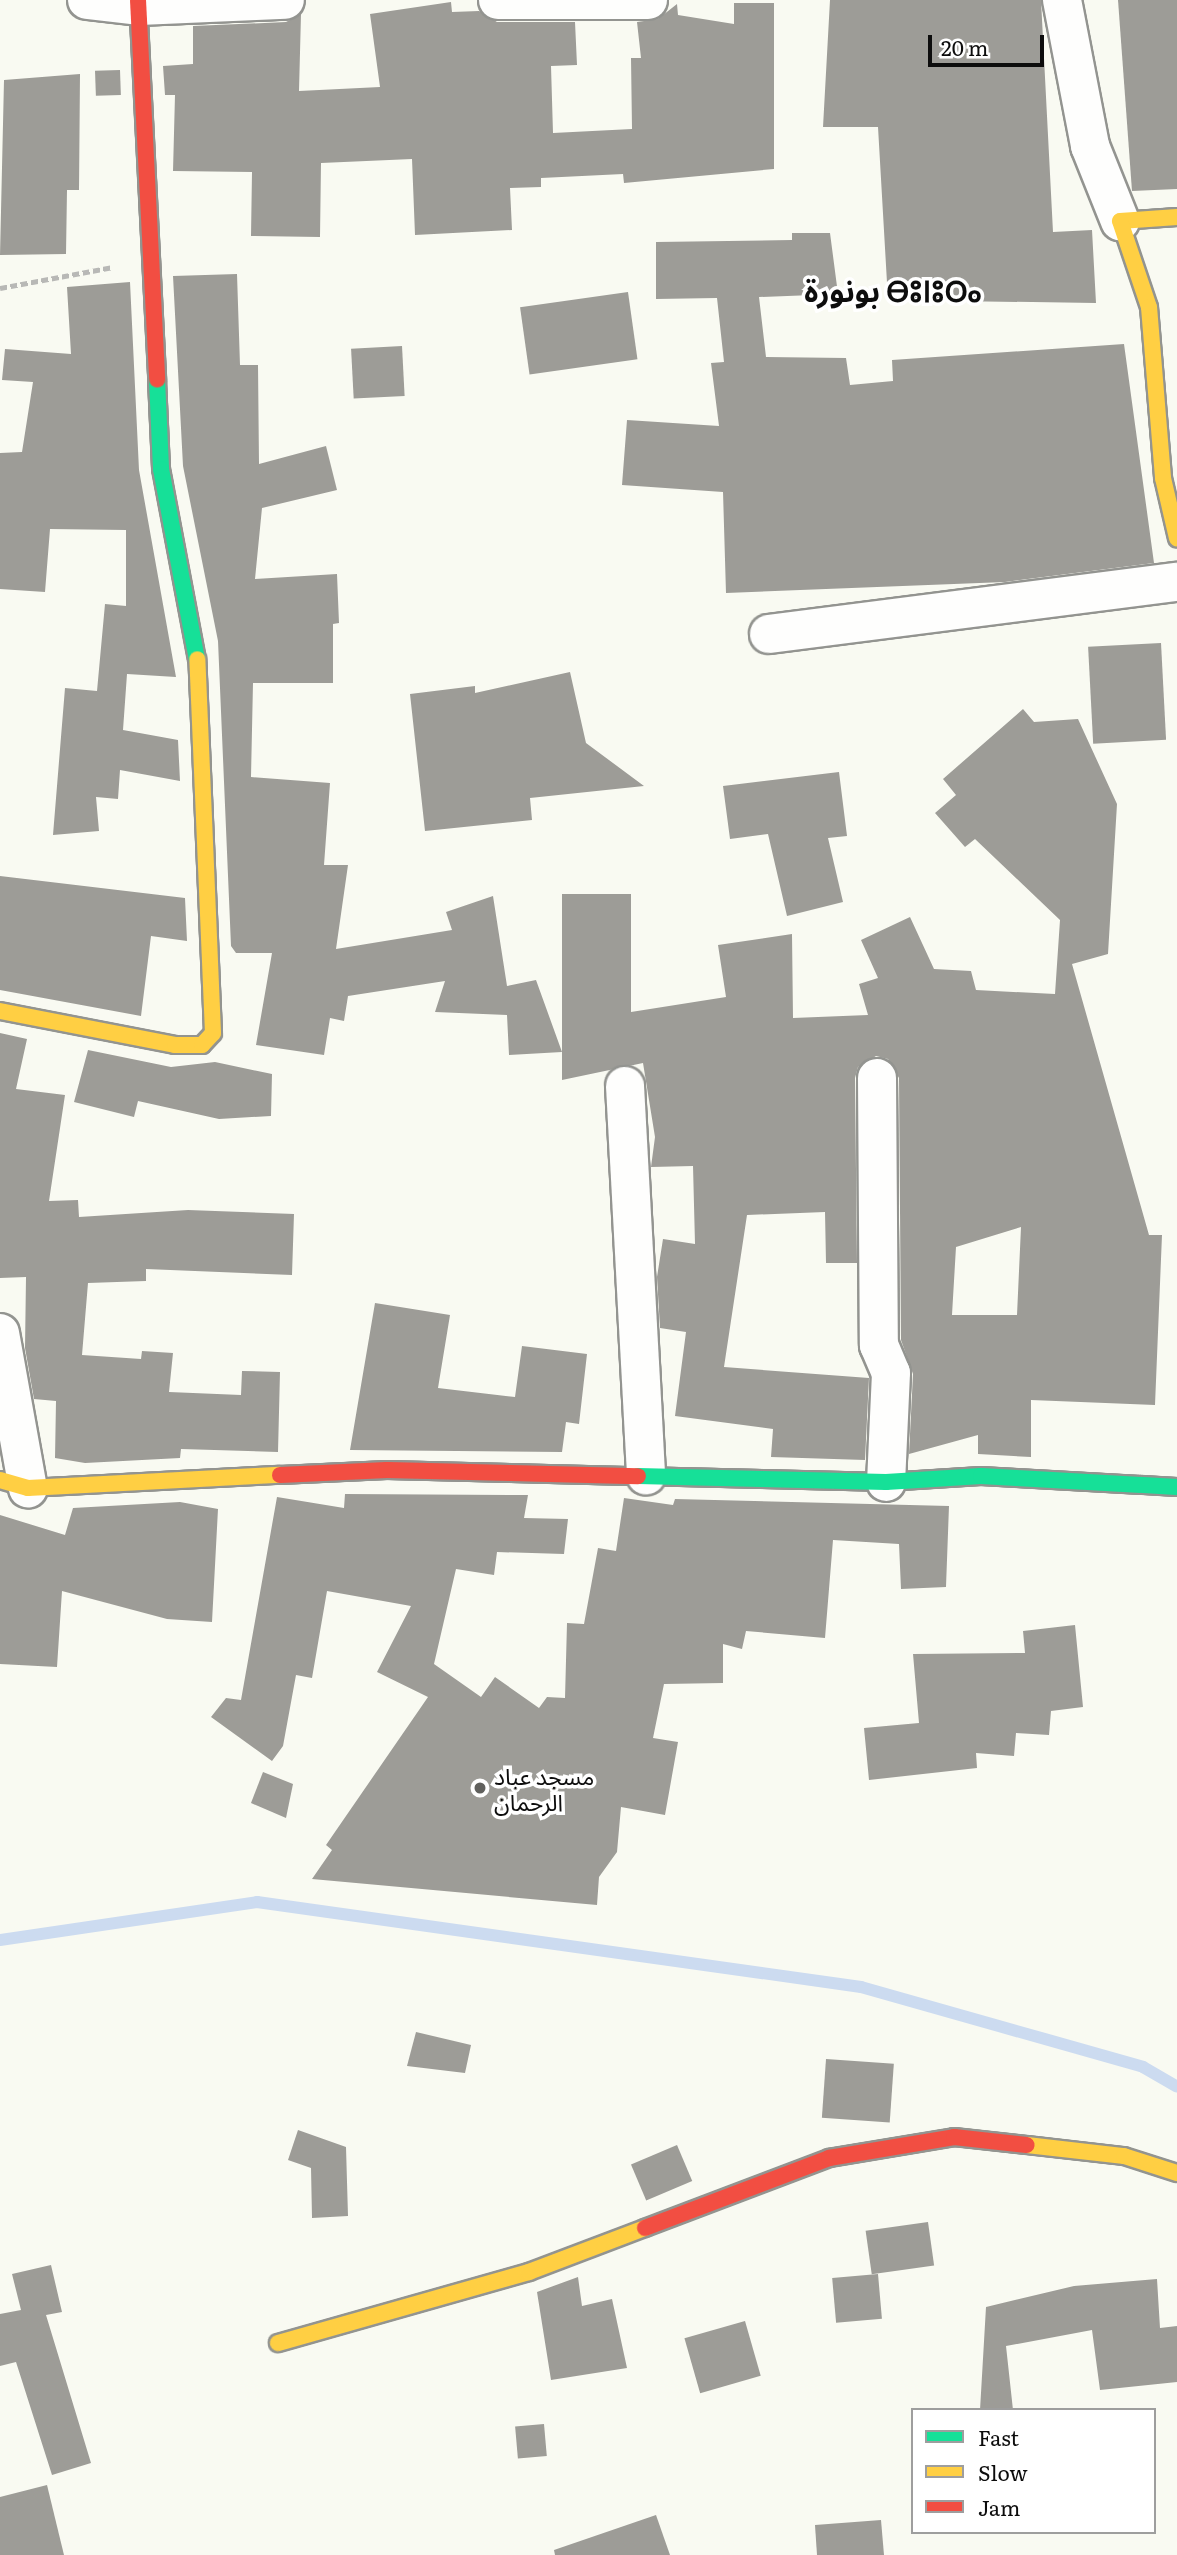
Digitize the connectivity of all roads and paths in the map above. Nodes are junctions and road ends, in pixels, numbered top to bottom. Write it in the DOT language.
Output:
graph roads {
  1 [pos="87,0"];
  2 [pos="285,0"];
  3 [pos="498,0"];
  4 [pos="648,0"];
  5 [pos="1062,0"];
  6 [pos="138,3"];
  7 [pos="1177,217"];
  8 [pos="1120,221"];
  9 [pos="152,265"];
  10 [pos="0,288"];
  11 [pos="1177,538"];
  12 [pos="1177,582"];
  13 [pos="768,634"];
  14 [pos="0,1012"];
  15 [pos="877,1078"];
  16 [pos="625,1086"];
  17 [pos="0,1333"];
  18 [pos="646,1475"];
  19 [pos="886,1482"];
  20 [pos="14,1484"];
  21 [pos="1177,1487"];
  22 [pos="1177,2174"];
  23 [pos="278,2343"];
  1 -- 6 [label="street"];
  2 -- 6 [label="street"];
  3 -- 4 [label="street"];
  5 -- 8 [label="street"];
  6 -- 9 [label="street"];
  7 -- 8 [label="street"];
  8 -- 11 [label="street"];
  9 -- 10 [label="path"];
  9 -- 14 [label="street"];
  12 -- 13 [label="street"];
  15 -- 19 [label="street"];
  16 -- 18 [label="street"];
  17 -- 20 [label="street"];
  18 -- 19 [label="street"];
  18 -- 20 [label="street"];
  19 -- 21 [label="street"];
  22 -- 23 [label="street"];
}
